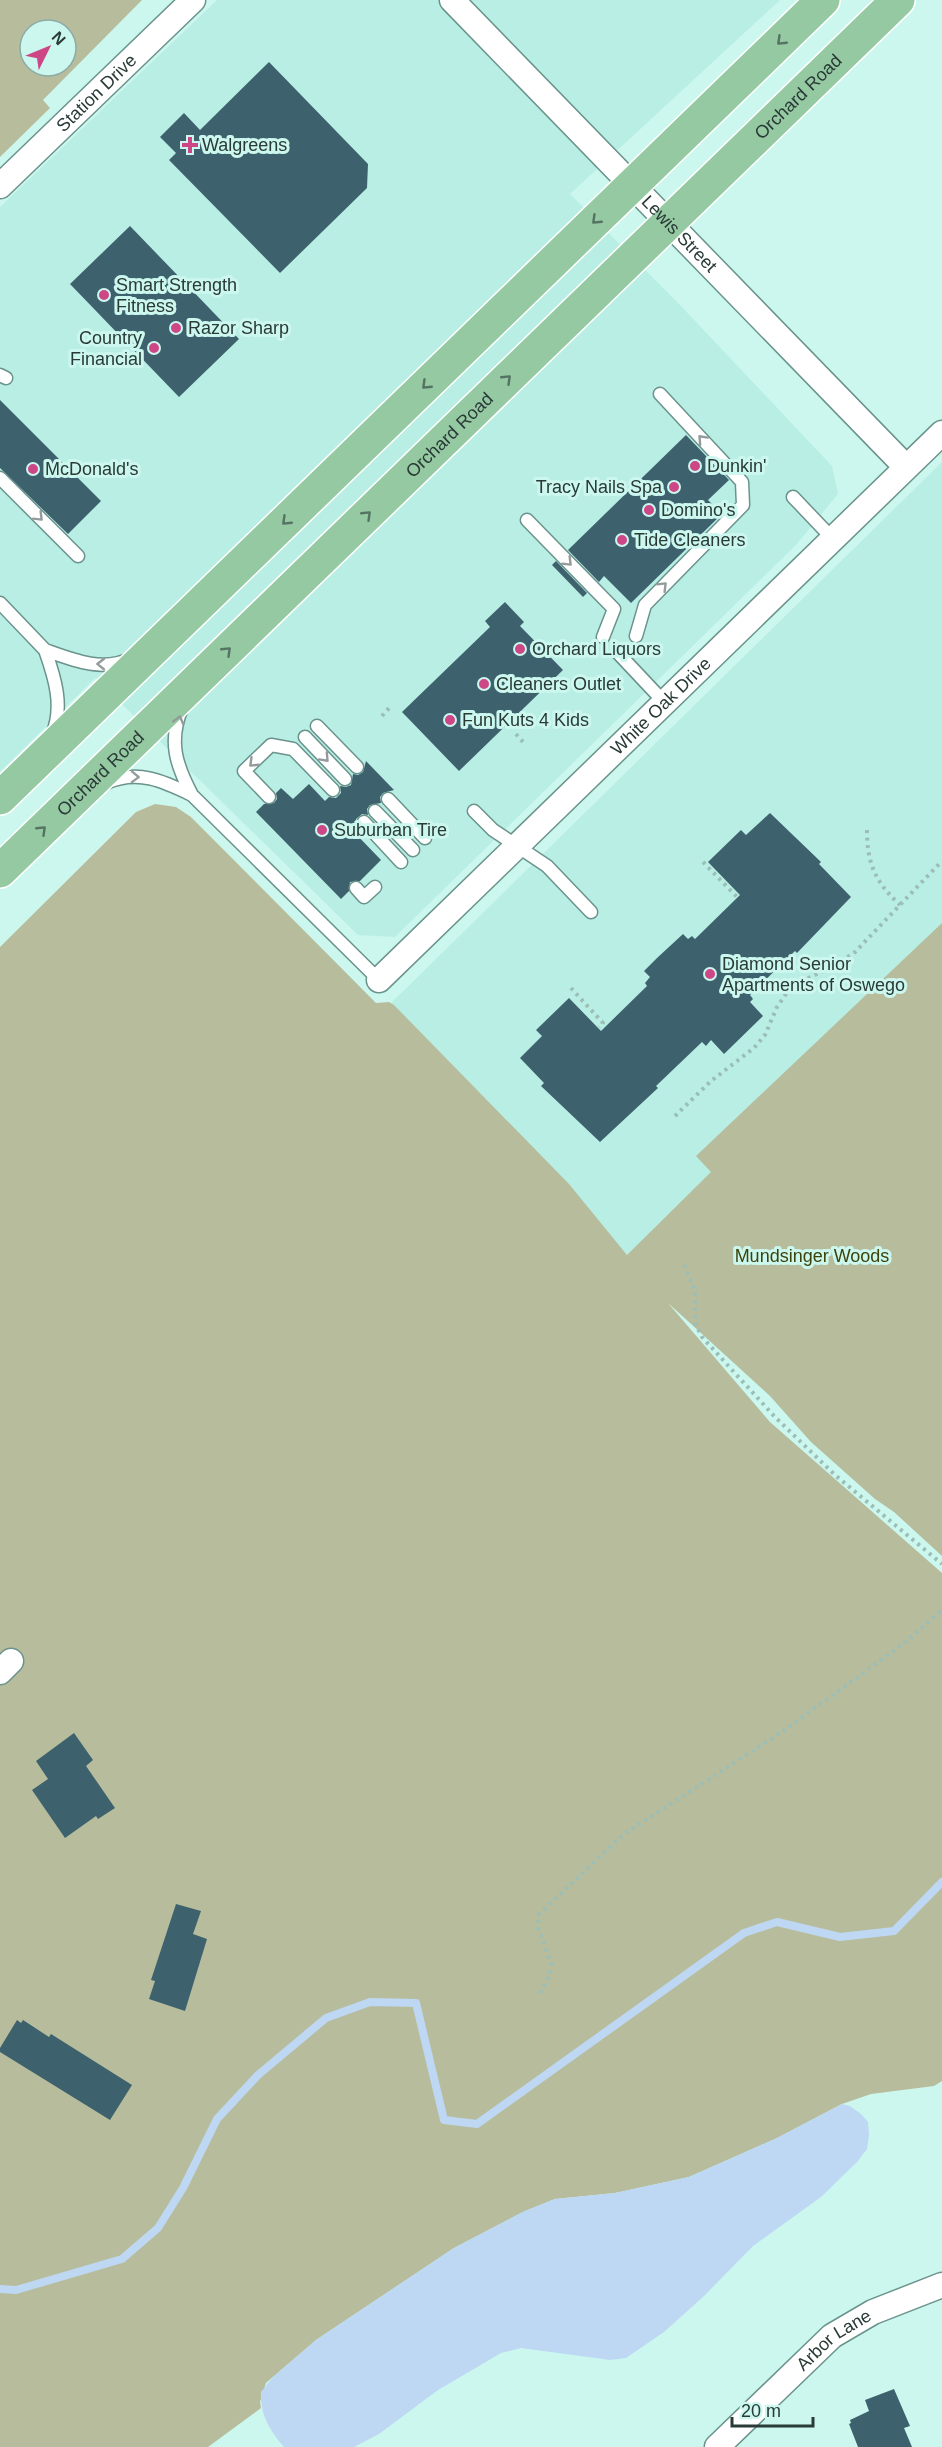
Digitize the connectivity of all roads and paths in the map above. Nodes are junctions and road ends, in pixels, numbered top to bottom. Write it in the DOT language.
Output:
graph roads {
  1 [pos="192,0"];
  2 [pos="452,0"];
  3 [pos="823,0"];
  4 [pos="898,0"];
  5 [pos="632,185"];
  6 [pos="0,186"];
  7 [pos="669,224"];
  8 [pos="660,394"];
  9 [pos="942,433"];
  10 [pos="906,467"];
  11 [pos="0,478"];
  12 [pos="793,497"];
  13 [pos="526,520"];
  14 [pos="833,539"];
  15 [pos="78,556"];
  16 [pos="0,603"];
  17 [pos="636,636"];
  18 [pos="603,638"];
  19 [pos="156,648"];
  20 [pos="45,650"];
  21 [pos="618,653"];
  22 [pos="192,685"];
  23 [pos="664,703"];
  24 [pos="390,708"];
  25 [pos="382,716"];
  26 [pos="317,726"];
  27 [pos="516,734"];
  28 [pos="305,737"];
  29 [pos="524,743"];
  30 [pos="43,756"];
  31 [pos="357,767"];
  32 [pos="345,779"];
  33 [pos="333,790"];
  34 [pos="80,794"];
  35 [pos="192,795"];
  36 [pos="268,797"];
  37 [pos="0,798"];
  38 [pos="388,799"];
  39 [pos="375,811"];
  40 [pos="474,811"];
  41 [pos="363,822"];
  42 [pos="867,830"];
  43 [pos="425,838"];
  44 [pos="518,846"];
  45 [pos="413,850"];
  46 [pos="942,861"];
  47 [pos="401,862"];
  48 [pos="703,862"];
  49 [pos="0,871"];
  50 [pos="375,887"];
  51 [pos="356,888"];
  52 [pos="737,897"];
  53 [pos="900,905"];
  54 [pos="591,912"];
  55 [pos="379,980"];
  56 [pos="571,988"];
  57 [pos="599,1027"];
  58 [pos="675,1116"];
  59 [pos="684,1265"];
  60 [pos="942,1564"];
  61 [pos="942,1610"];
  62 [pos="540,1993"];
  63 [pos="942,2285"];
  64 [pos="717,2447"];
  1 -- 6 [label="street, Station Drive"];
  2 -- 5 [label="street, Lewis Street"];
  3 -- 5 [label="main road, one-way"];
  4 -- 7 [label="main road, Orchard Road"];
  5 -- 7 [label="street, Lewis Street"];
  5 -- 19 [label="main road, one-way"];
  7 -- 10 [label="street, Lewis Street"];
  22 -- 7 [label="main road, Orchard Road, one-way"];
  17 -- 8 [label="lane, one-way"];
  9 -- 10 [label="street, White Oak Drive"];
  10 -- 14 [label="street, White Oak Drive"];
  11 -- 15 [label="lane, one-way"];
  12 -- 14 [label="lane"];
  13 -- 18 [label="lane, one-way"];
  14 -- 23 [label="street, White Oak Drive"];
  16 -- 20 [label="lane"];
  19 -- 20 [label="lane, one-way"];
  19 -- 30 [label="main road"];
  20 -- 30 [label="lane"];
  21 -- 23 [label="lane"];
  22 -- 34 [label="main road, Orchard Road"];
  35 -- 22 [label="lane, one-way"];
  23 -- 44 [label="street, White Oak Drive"];
  24 -- 25 [label="path"];
  26 -- 31 [label="lane"];
  27 -- 29 [label="path"];
  28 -- 32 [label="lane, one-way"];
  30 -- 37 [label="main road"];
  33 -- 36 [label="lane, one-way"];
  34 -- 35 [label="lane, one-way"];
  49 -- 34 [label="main road, Orchard Road, one-way"];
  35 -- 55 [label="lane"];
  38 -- 43 [label="lane"];
  39 -- 45 [label="lane"];
  40 -- 44 [label="lane"];
  41 -- 47 [label="lane"];
  42 -- 53 [label="path"];
  44 -- 54 [label="lane"];
  44 -- 55 [label="street, White Oak Drive"];
  46 -- 53 [label="path"];
  48 -- 52 [label="path"];
  50 -- 51 [label="lane"];
  53 -- 58 [label="path"];
  56 -- 57 [label="path"];
  59 -- 60 [label="path"];
  61 -- 62 [label="path"];
  63 -- 64 [label="street, Arbor Lane"];
}
